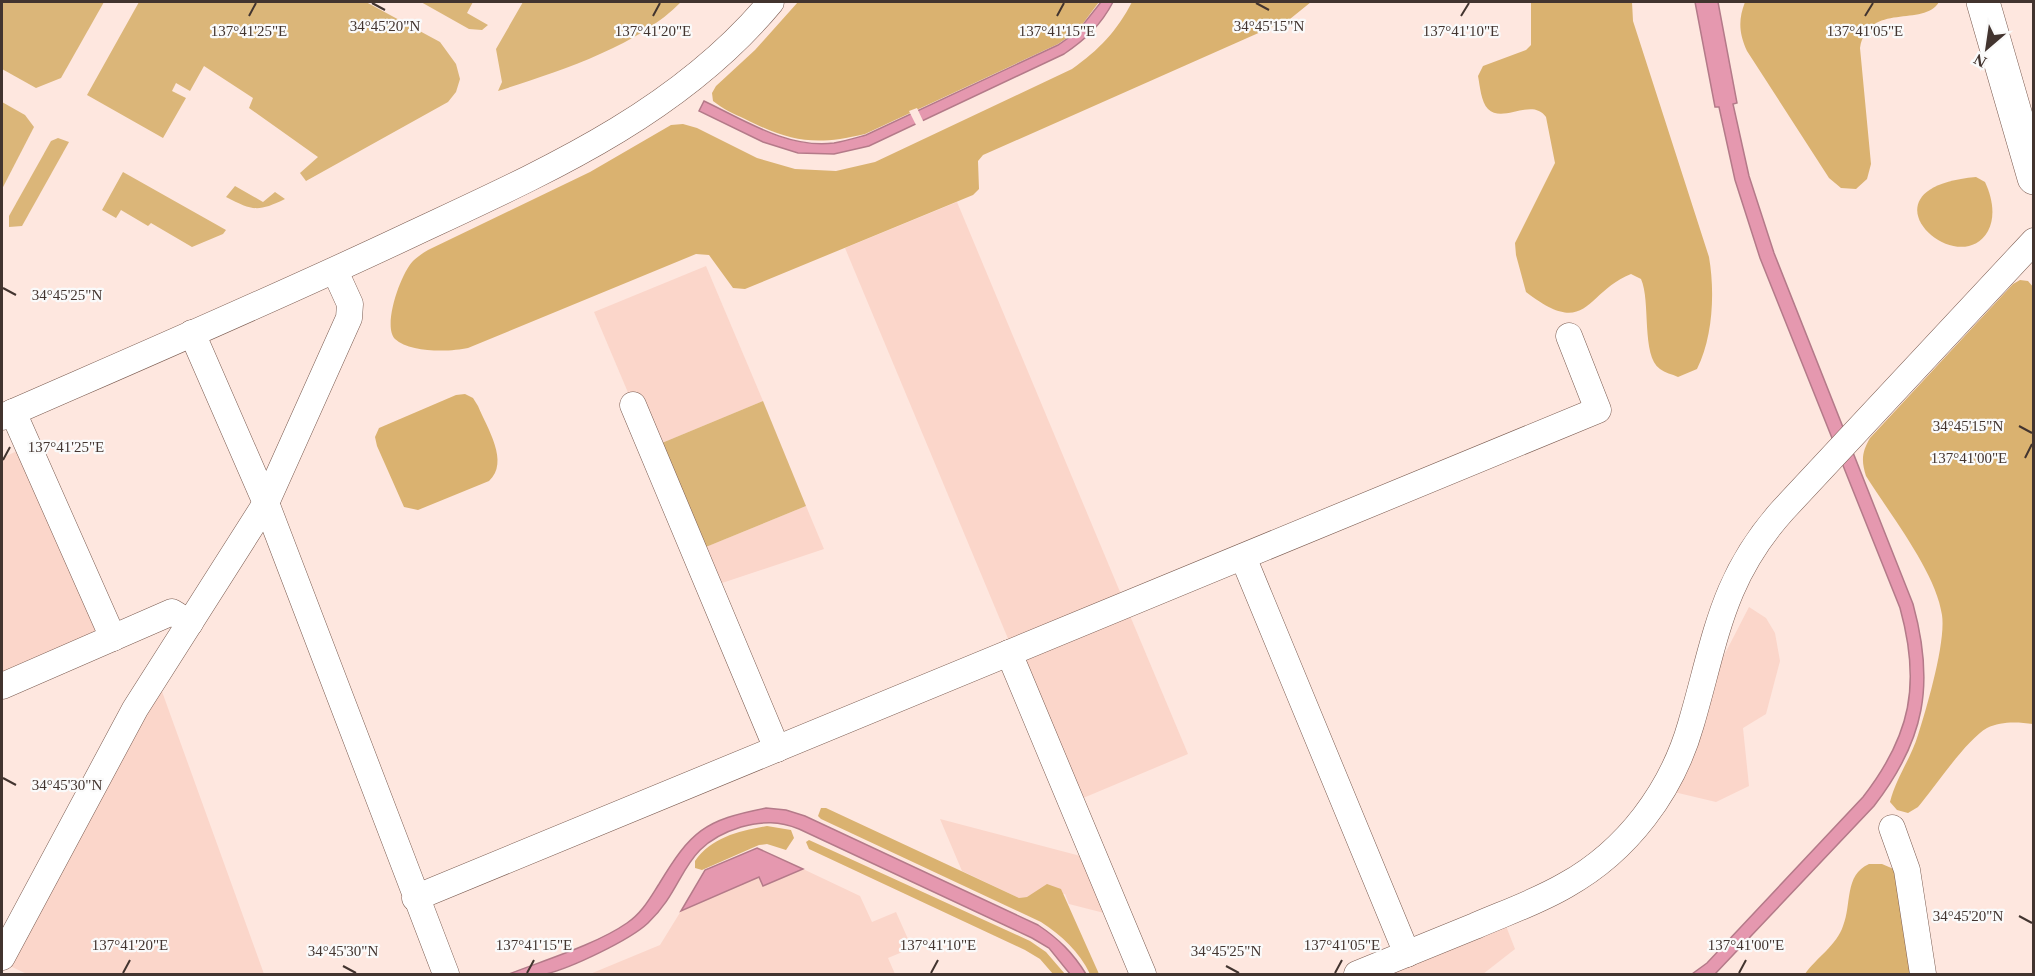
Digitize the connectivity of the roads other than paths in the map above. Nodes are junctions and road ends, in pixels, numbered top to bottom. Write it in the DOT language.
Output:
graph roads {
  1 [pos="771,2"];
  2 [pos="1983,2"];
  3 [pos="2034,178"];
  4 [pos="2034,241"];
  5 [pos="335,271"];
  6 [pos="192,333"];
  7 [pos="1569,336"];
  8 [pos="633,405"];
  9 [pos="7,415"];
  10 [pos="266,503"];
  11 [pos="1243,557"];
  12 [pos="190,623"];
  13 [pos="113,638"];
  14 [pos="1009,653"];
  15 [pos="2,686"];
  16 [pos="777,749"];
  17 [pos="1892,828"];
  18 [pos="415,898"];
  19 [pos="1407,954"];
  20 [pos="2,957"];
  21 [pos="446,975"];
  22 [pos="1143,975"];
  23 [pos="1357,975"];
  24 [pos="1923,975"];
  1 -- 5 [label="street"];
  2 -- 3 [label="main road"];
  4 -- 19 [label="street"];
  5 -- 6 [label="street"];
  5 -- 10 [label="street"];
  6 -- 9 [label="street"];
  6 -- 10 [label="street"];
  7 -- 11 [label="street"];
  8 -- 16 [label="street"];
  9 -- 13 [label="street"];
  10 -- 12 [label="street"];
  10 -- 18 [label="street"];
  11 -- 14 [label="street"];
  11 -- 19 [label="street"];
  12 -- 13 [label="street"];
  12 -- 20 [label="street"];
  13 -- 15 [label="street"];
  14 -- 16 [label="street"];
  14 -- 22 [label="street"];
  16 -- 18 [label="street"];
  17 -- 24 [label="street"];
  18 -- 21 [label="street"];
  19 -- 23 [label="street"];
}
